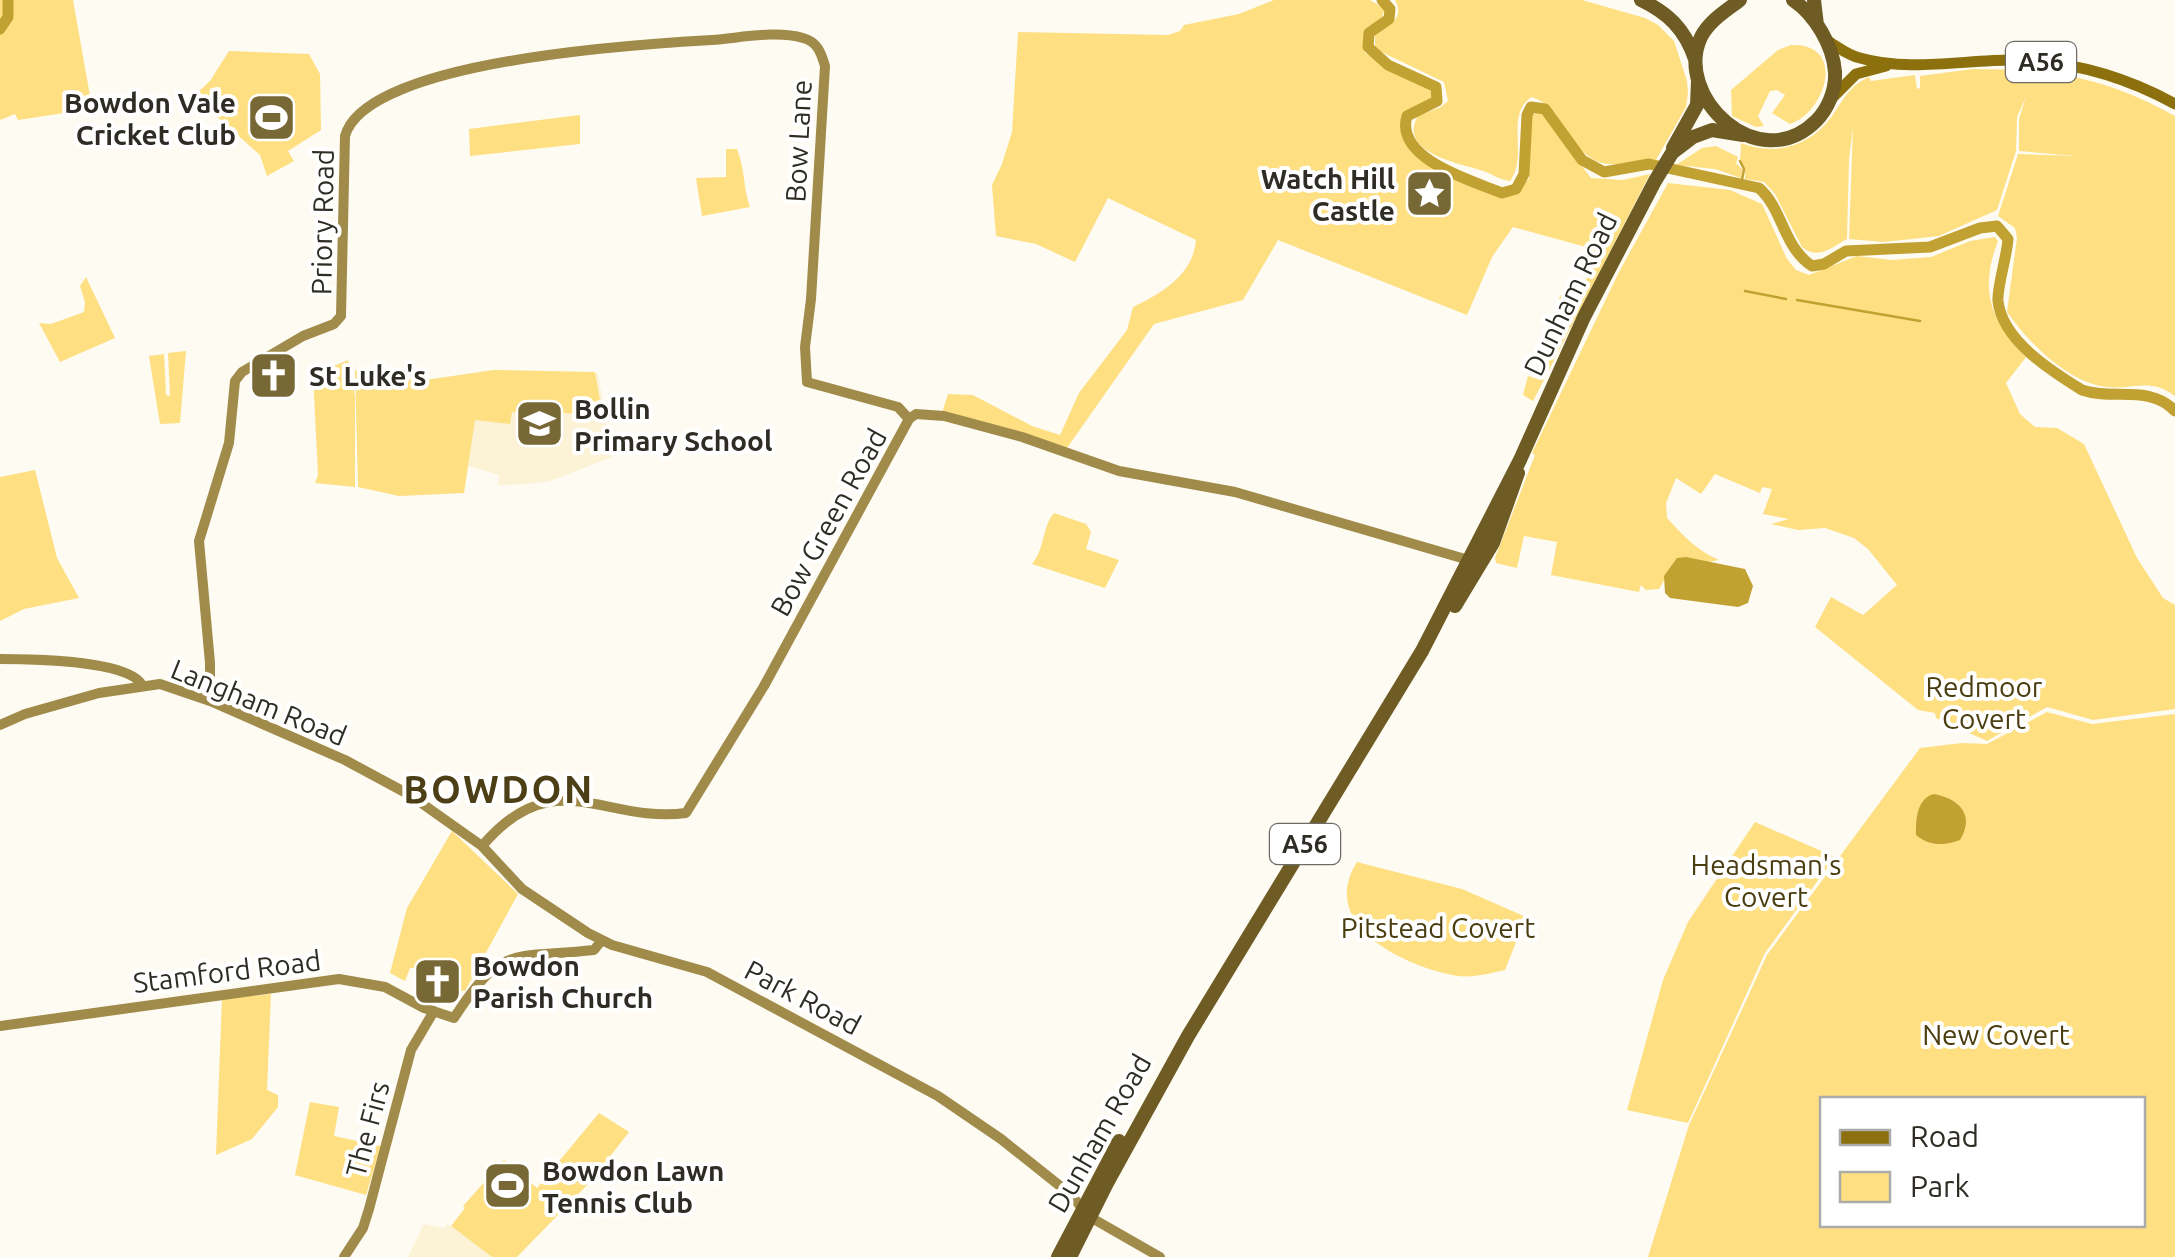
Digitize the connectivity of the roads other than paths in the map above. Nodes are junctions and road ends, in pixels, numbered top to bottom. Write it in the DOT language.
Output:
graph roads {
  1 [pos="1641,0"];
  2 [pos="1740,0"];
  3 [pos="1793,0"];
  4 [pos="1814,0"];
  5 [pos="1727,5"];
  6 [pos="1817,26"];
  7 [pos="1826,40"];
  8 [pos="1900,64"];
  9 [pos="1698,71"];
  10 [pos="1830,100"];
  11 [pos="2175,104"];
  12 [pos="347,129"];
  13 [pos="1743,134"];
  14 [pos="1671,155"];
  15 [pos="909,419"];
  16 [pos="1475,563"];
  17 [pos="0,659"];
  18 [pos="142,685"];
  19 [pos="210,701"];
  20 [pos="0,725"];
  21 [pos="482,846"];
  22 [pos="602,940"];
  23 [pos="434,1012"];
  24 [pos="0,1026"];
  25 [pos="1099,1186"];
  26 [pos="1070,1194"];
  27 [pos="1086,1211"];
  28 [pos="344,1257"];
  29 [pos="1058,1257"];
  30 [pos="1070,1257"];
  31 [pos="1160,1257"];
  1 -- 9 [label="highway"];
  2 -- 5 [label="highway, A56"];
  3 -- 6 [label="highway"];
  4 -- 6 [label="highway"];
  5 -- 9 [label="highway, A56"];
  6 -- 7 [label="highway"];
  7 -- 8 [label="main road, A56"];
  7 -- 10 [label="highway"];
  8 -- 10 [label="main road, A56"];
  8 -- 11 [label="main road, A56"];
  9 -- 13 [label="highway"];
  9 -- 14 [label="highway, Dunham Road / A56"];
  10 -- 13 [label="highway, A56"];
  12 -- 15 [label="main road, Bow Lane"];
  12 -- 19 [label="main road, Priory Road"];
  13 -- 14 [label="highway, Dunham Road / A56"];
  14 -- 16 [label="highway, Dunham Road / A56"];
  15 -- 16 [label="main road, Bow Green Road"];
  15 -- 21 [label="main road, Bow Green Road"];
  16 -- 25 [label="highway, Dunham Road / A56"];
  17 -- 18 [label="main road"];
  18 -- 19 [label="main road, Langham Road"];
  18 -- 20 [label="main road, Langham Road"];
  19 -- 21 [label="main road, Langham Road"];
  21 -- 22 [label="main road, Park Road"];
  22 -- 23 [label="main road, Stamford Road"];
  22 -- 26 [label="main road, Park Road"];
  23 -- 24 [label="main road, Stamford Road"];
  23 -- 28 [label="main road, The Firs"];
  25 -- 26 [label="highway"];
  25 -- 27 [label="highway, Dunham Road / A56"];
  26 -- 27 [label="main road, Park Road"];
  27 -- 29 [label="highway, Dunham Road"];
  27 -- 30 [label="highway, Dunham Road / A56"];
  27 -- 31 [label="main road, Park Road"];
}
